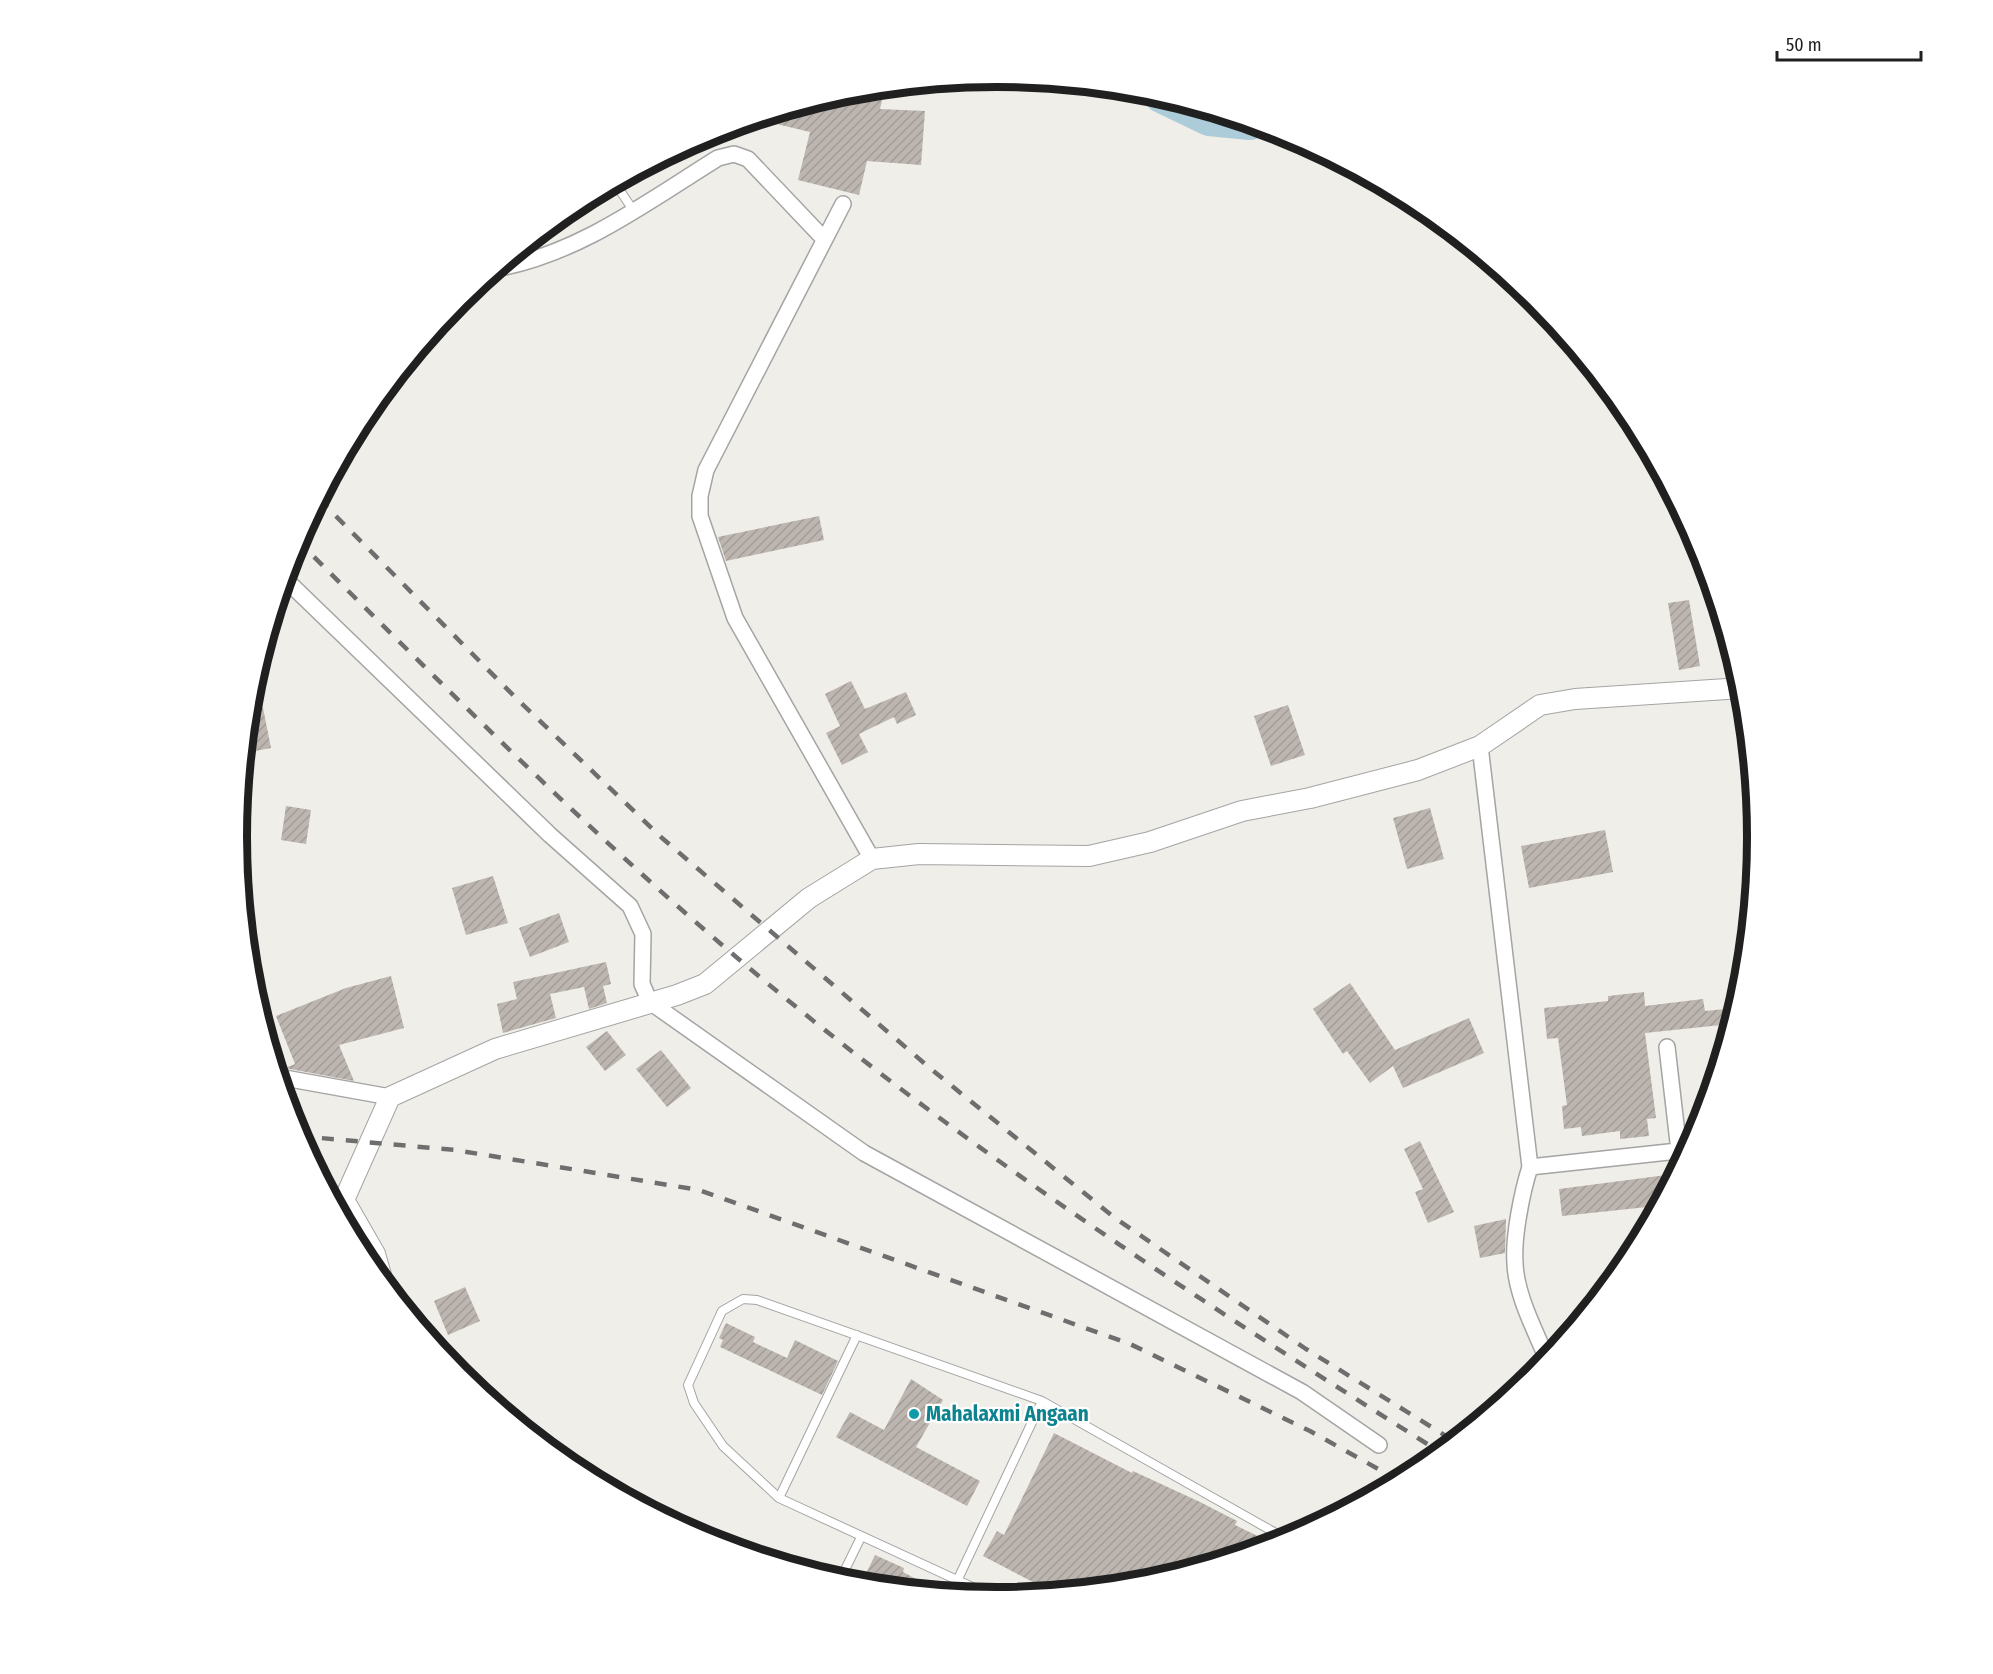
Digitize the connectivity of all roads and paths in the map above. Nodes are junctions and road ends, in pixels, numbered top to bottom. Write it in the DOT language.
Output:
graph roads {
  1 [pos="619,188"];
  2 [pos="843,204"];
  3 [pos="633,210"];
  4 [pos="824,239"];
  5 [pos="512,265"];
  6 [pos="291,584"];
  7 [pos="1731,689"];
  8 [pos="1480,746"];
  9 [pos="872,860"];
  10 [pos="650,1002"];
  11 [pos="1667,1047"];
  12 [pos="286,1078"];
  13 [pos="390,1097"];
  14 [pos="1681,1141"];
  15 [pos="1677,1152"];
  16 [pos="1530,1167"];
  17 [pos="341,1201"];
  18 [pos="355,1224"];
  19 [pos="376,1259"];
  20 [pos="857,1335"];
  21 [pos="1543,1350"];
  22 [pos="1042,1401"];
  23 [pos="1379,1445"];
  24 [pos="779,1498"];
  25 [pos="1276,1533"];
  26 [pos="861,1537"];
  27 [pos="844,1572"];
  28 [pos="957,1581"];
  29 [pos="968,1586"];
  1 -- 3 [label="lane"];
  2 -- 4 [label="street"];
  3 -- 4 [label="street"];
  3 -- 5 [label="street"];
  4 -- 9 [label="street"];
  6 -- 10 [label="street"];
  7 -- 8 [label="street"];
  8 -- 9 [label="street"];
  8 -- 16 [label="street"];
  9 -- 10 [label="street"];
  10 -- 13 [label="street"];
  10 -- 23 [label="street"];
  11 -- 14 [label="street"];
  12 -- 13 [label="street"];
  13 -- 17 [label="street"];
  15 -- 16 [label="street"];
  16 -- 21 [label="street"];
  18 -- 19 [label="street"];
  20 -- 22 [label="lane"];
  20 -- 24 [label="lane"];
  20 -- 24 [label="lane"];
  22 -- 25 [label="lane"];
  22 -- 28 [label="lane"];
  24 -- 26 [label="lane"];
  26 -- 27 [label="lane"];
  26 -- 28 [label="lane"];
  28 -- 29 [label="lane"];
}
